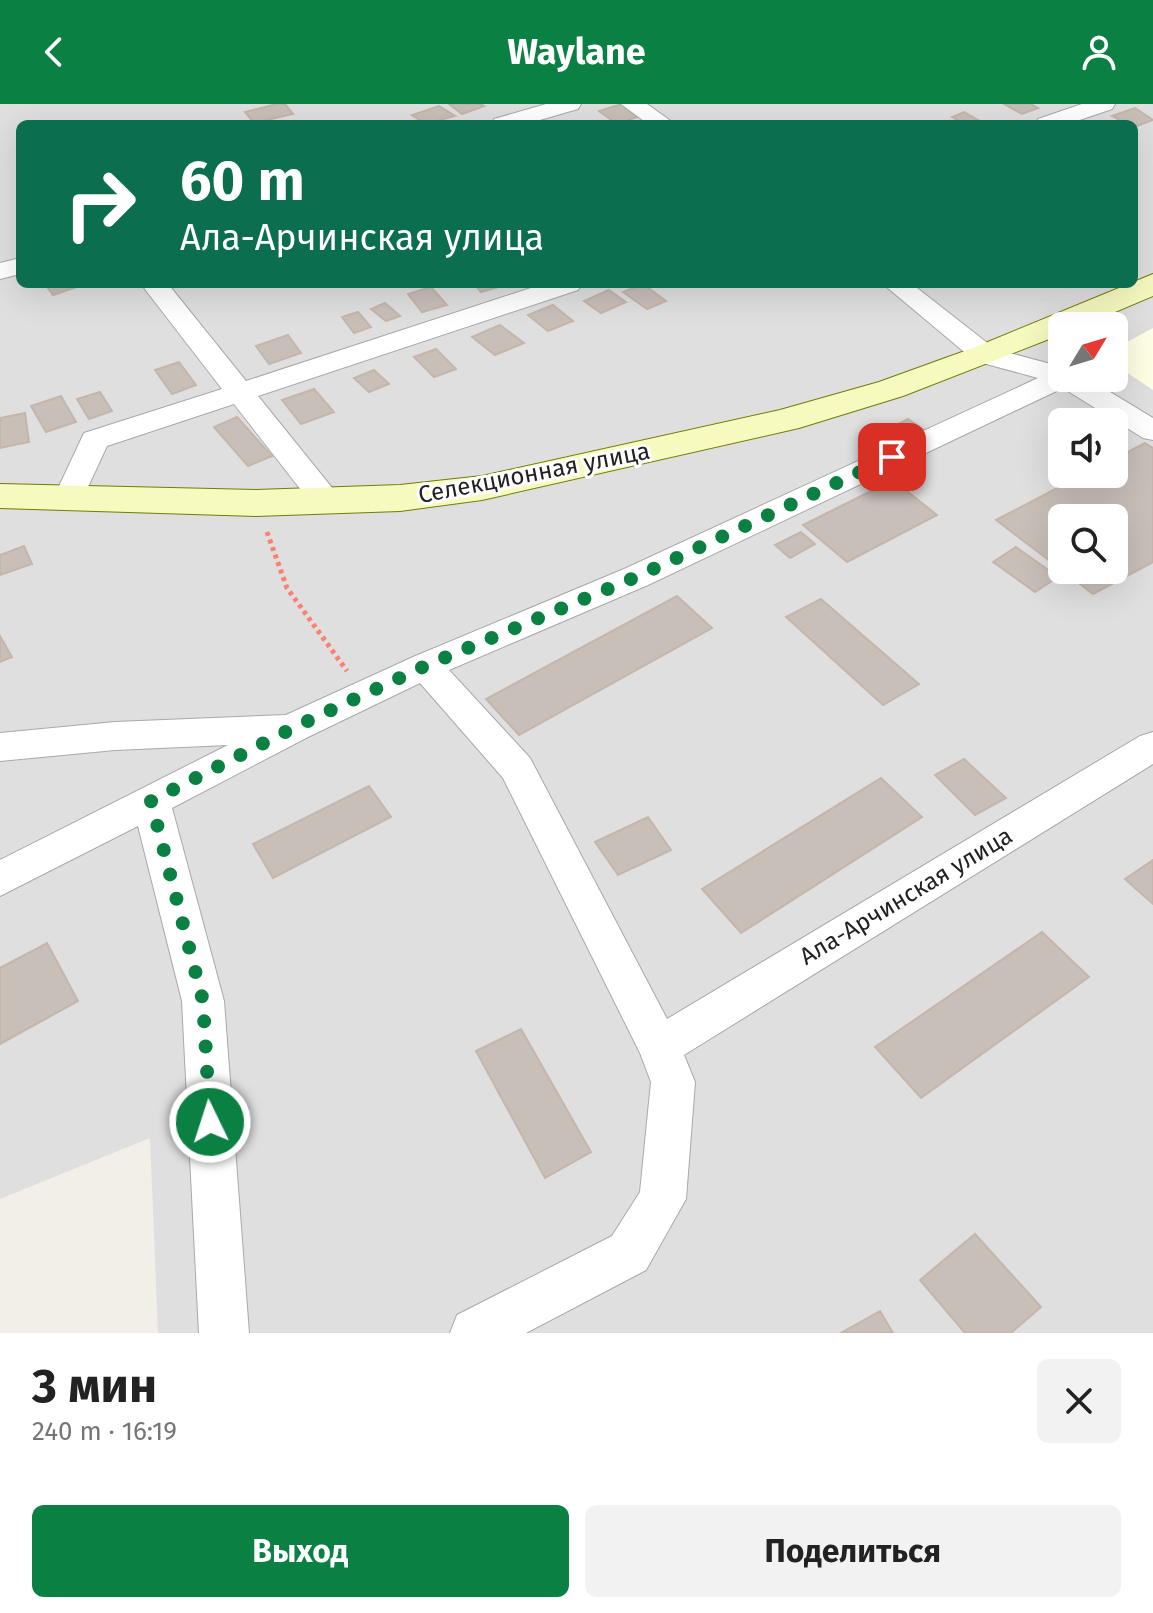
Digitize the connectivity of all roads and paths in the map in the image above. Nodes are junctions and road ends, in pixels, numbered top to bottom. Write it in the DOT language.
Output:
graph roads {
  1 [pos="570,104"];
  2 [pos="632,104"];
  3 [pos="1104,104"];
  4 [pos="516,120"];
  5 [pos="658,120"];
  6 [pos="1058,120"];
  7 [pos="1153,284"];
  8 [pos="157,288"];
  9 [pos="557,288"];
  10 [pos="901,288"];
  11 [pos="985,355"];
  12 [pos="1048,373"];
  13 [pos="1048,384"];
  14 [pos="1089,392"];
  15 [pos="238,393"];
  16 [pos="1153,431"];
  17 [pos="0,496"];
  18 [pos="69,497"];
  19 [pos="326,501"];
  20 [pos="256,503"];
  21 [pos="425,666"];
  22 [pos="364,695"];
  23 [pos="295,727"];
  24 [pos="1153,746"];
  25 [pos="0,747"];
  26 [pos="151,801"];
  27 [pos="1,879"];
  28 [pos="659,1047"];
  29 [pos="224,1333"];
  30 [pos="475,1333"];
  1 -- 4 [label="street"];
  2 -- 5 [label="street"];
  3 -- 6 [label="street"];
  7 -- 11 [label="street, Селекционная улица"];
  8 -- 15 [label="street"];
  9 -- 15 [label="street"];
  10 -- 11 [label="street"];
  11 -- 12 [label="street"];
  11 -- 19 [label="street, Селекционная улица"];
  13 -- 21 [label="street"];
  14 -- 16 [label="street"];
  15 -- 18 [label="street"];
  15 -- 19 [label="street"];
  17 -- 18 [label="street, Селекционная улица"];
  18 -- 20 [label="street, Селекционная улица"];
  19 -- 20 [label="street, Селекционная улица"];
  20 -- 22 [label="path"];
  21 -- 22 [label="street"];
  21 -- 28 [label="street"];
  22 -- 23 [label="street"];
  23 -- 25 [label="street"];
  23 -- 26 [label="street"];
  24 -- 28 [label="street, Ала-Арчинская улица"];
  26 -- 27 [label="street"];
  26 -- 29 [label="street"];
  28 -- 30 [label="street"];
}
